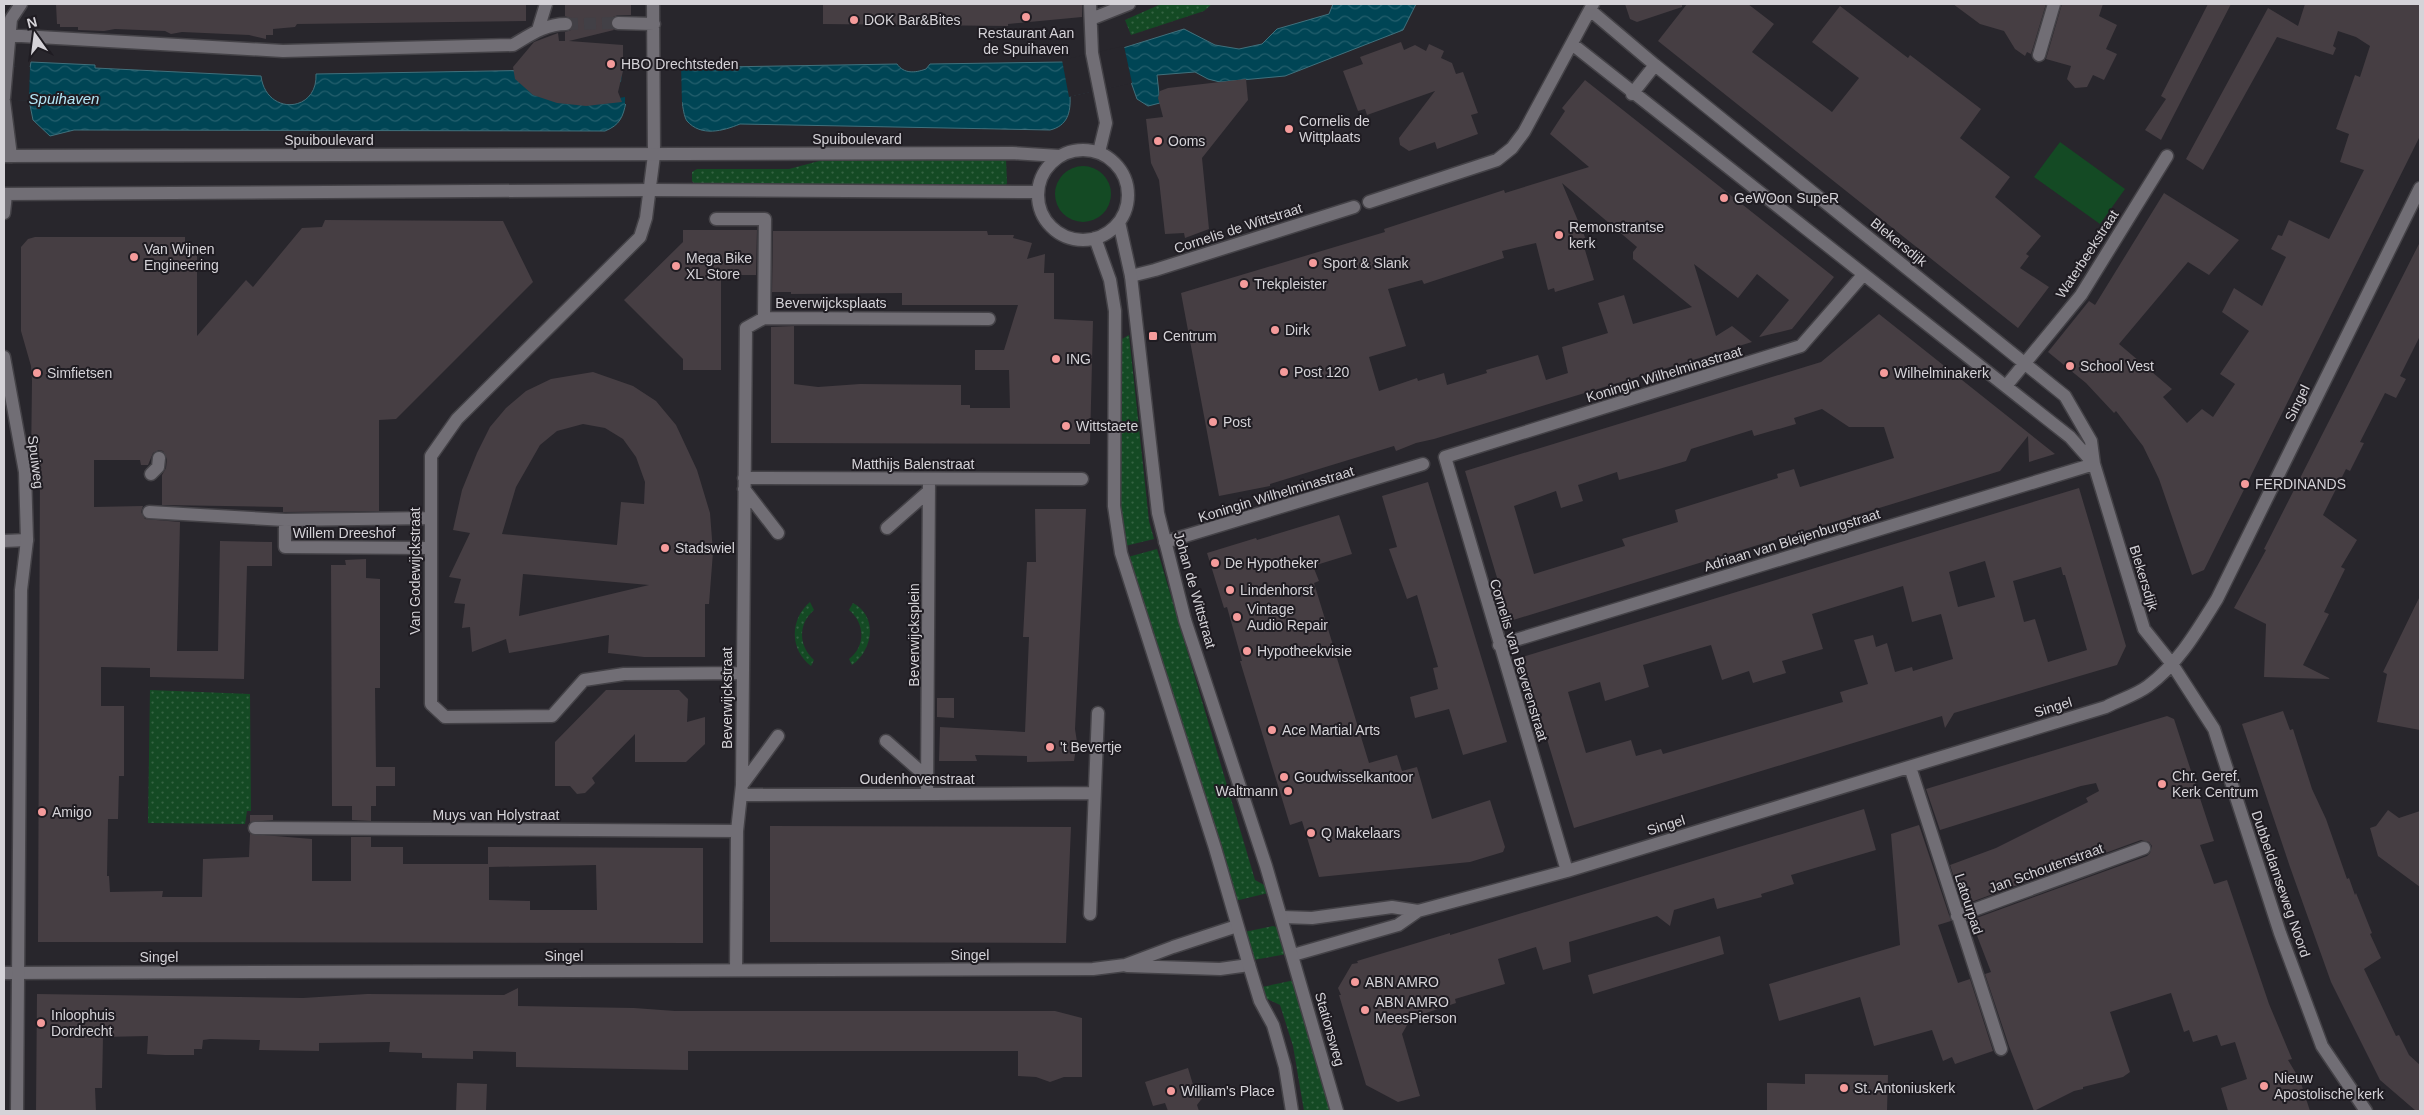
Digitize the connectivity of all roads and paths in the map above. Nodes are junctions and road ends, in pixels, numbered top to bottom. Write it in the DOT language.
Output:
graph roads {
  1 [pos="22,4"];
  2 [pos="546,4"];
  3 [pos="653,4"];
  4 [pos="1090,4"];
  5 [pos="1129,4"];
  6 [pos="2054,4"];
  7 [pos="1591,7"];
  8 [pos="7,16"];
  9 [pos="1091,19"];
  10 [pos="618,23"];
  11 [pos="566,24"];
  12 [pos="654,24"];
  13 [pos="538,30"];
  14 [pos="6,36"];
  15 [pos="1572,44"];
  16 [pos="2039,55"];
  17 [pos="1655,65"];
  18 [pos="1632,94"];
  19 [pos="4,99"];
  20 [pos="1099,152"];
  21 [pos="654,155"];
  22 [pos="7,156"];
  23 [pos="1059,156"];
  24 [pos="2167,156"];
  25 [pos="2420,188"];
  26 [pos="651,190"];
  27 [pos="1038,192"];
  28 [pos="5,194"];
  29 [pos="1369,202"];
  30 [pos="1354,207"];
  31 [pos="4,213"];
  32 [pos="716,219"];
  33 [pos="1119,222"];
  34 [pos="1095,238"];
  35 [pos="1863,275"];
  36 [pos="1130,276"];
  37 [pos="764,318"];
  38 [pos="989,319"];
  39 [pos="4,357"];
  40 [pos="2026,362"];
  41 [pos="2006,386"];
  42 [pos="745,427"];
  43 [pos="1445,457"];
  44 [pos="159,458"];
  45 [pos="1423,464"];
  46 [pos="2094,464"];
  47 [pos="151,474"];
  48 [pos="1082,479"];
  49 [pos="744,484"];
  50 [pos="929,485"];
  51 [pos="149,512"];
  52 [pos="430,518"];
  53 [pos="286,520"];
  54 [pos="887,528"];
  55 [pos="778,533"];
  56 [pos="27,540"];
  57 [pos="4,541"];
  58 [pos="1165,542"];
  59 [pos="430,548"];
  60 [pos="1499,645"];
  61 [pos="2172,664"];
  62 [pos="742,673"];
  63 [pos="1098,713"];
  64 [pos="778,736"];
  65 [pos="886,741"];
  66 [pos="1910,767"];
  67 [pos="928,778"];
  68 [pos="742,790"];
  69 [pos="927,793"];
  70 [pos="1094,793"];
  71 [pos="255,828"];
  72 [pos="737,831"];
  73 [pos="2144,848"];
  74 [pos="1567,871"];
  75 [pos="1418,911"];
  76 [pos="1090,914"];
  77 [pos="1958,916"];
  78 [pos="1282,917"];
  79 [pos="1237,926"];
  80 [pos="1293,955"];
  81 [pos="1125,965"];
  82 [pos="1249,965"];
  83 [pos="736,970"];
  84 [pos="17,972"];
  85 [pos="4,973"];
  86 [pos="2001,1049"];
  87 [pos="17,1111"];
  88 [pos="1292,1111"];
  89 [pos="1337,1111"];
  90 [pos="2366,1111"];
  1 -- 8 [label="street"];
  2 -- 13 [label="street"];
  3 -- 12 [label="street"];
  4 -- 9 [label="street"];
  5 -- 9 [label="street"];
  6 -- 16 [label="street"];
  7 -- 15 [label="street"];
  7 -- 17 [label="street, Blekersdijk"];
  8 -- 14 [label="street"];
  9 -- 20 [label="street"];
  10 -- 12 [label="street"];
  11 -- 13 [label="street"];
  12 -- 21 [label="street"];
  13 -- 14 [label="street"];
  14 -- 19 [label="street"];
  15 -- 18 [label="street, Blekersdijk"];
  15 -- 29 [label="street"];
  17 -- 18 [label="street"];
  17 -- 40 [label="street, Blekersdijk"];
  18 -- 35 [label="street, Blekersdijk"];
  19 -- 22 [label="street"];
  20 -- 23 [label="street"];
  20 -- 33 [label="street"];
  21 -- 22 [label="street, Spuiboulevard"];
  21 -- 23 [label="street, Spuiboulevard"];
  21 -- 26 [label="street"];
  23 -- 27 [label="street"];
  24 -- 40 [label="street, Waterbeekstraat"];
  25 -- 61 [label="street, Singel"];
  26 -- 27 [label="street"];
  26 -- 28 [label="street"];
  26 -- 52 [label="street, Van Godewijckstraat"];
  27 -- 34 [label="street"];
  28 -- 31 [label="street"];
  30 -- 36 [label="street, Cornelis de Wittstraat"];
  32 -- 37 [label="street"];
  33 -- 34 [label="street"];
  33 -- 36 [label="street, Johan de Wittstraat"];
  34 -- 79 [label="street"];
  35 -- 41 [label="street, Blekersdijk"];
  35 -- 43 [label="street, Koningin Wilhelminastraat"];
  36 -- 58 [label="street, Johan de Wittstraat"];
  37 -- 38 [label="street, Beverwijcksplaats"];
  37 -- 42 [label="street, Beverwijcksplaats"];
  39 -- 56 [label="street, Spuiweg"];
  40 -- 41 [label="street, Waterbeekstraat"];
  40 -- 46 [label="street, Blekersdijk"];
  41 -- 46 [label="street, Blekersdijk"];
  42 -- 49 [label="street, Beverwijckstraat"];
  43 -- 60 [label="street, Cornelis van Beverenstraat"];
  44 -- 47 [label="street"];
  45 -- 58 [label="street, Koningin Wilhelminastraat"];
  46 -- 60 [label="street, Adriaan van Bleijenburgstraat"];
  46 -- 61 [label="street, Blekersdijk"];
  48 -- 50 [label="street, Matthijs Balenstraat"];
  49 -- 50 [label="street, Matthijs Balenstraat"];
  49 -- 55 [label="street"];
  49 -- 62 [label="street, Beverwijckstraat"];
  50 -- 54 [label="street"];
  50 -- 67 [label="street, Beverwijcksplein"];
  51 -- 53 [label="street, Willem Dreeshof"];
  52 -- 53 [label="street, Willem Dreeshof"];
  52 -- 59 [label="street, Van Godewijckstraat"];
  53 -- 59 [label="street, Willem Dreeshof"];
  56 -- 57 [label="street"];
  56 -- 84 [label="street, Spuiweg"];
  58 -- 78 [label="street, Johan de Wittstraat"];
  59 -- 62 [label="street, Van Godewijckstraat"];
  60 -- 74 [label="street, Cornelis van Beverenstraat"];
  61 -- 66 [label="street, Singel"];
  61 -- 90 [label="street, Dubbeldamseweg Noord"];
  62 -- 68 [label="street, Beverwijckstraat"];
  63 -- 70 [label="street"];
  64 -- 68 [label="street"];
  65 -- 67 [label="street"];
  66 -- 74 [label="street, Singel"];
  66 -- 77 [label="street, Latourpad"];
  67 -- 69 [label="street, Beverwijcksplein"];
  68 -- 69 [label="street, Oudenhovenstraat"];
  68 -- 72 [label="street, Beverwijckstraat"];
  69 -- 70 [label="street, Oudenhovenstraat"];
  70 -- 76 [label="street"];
  71 -- 72 [label="street, Muys van Holystraat"];
  72 -- 83 [label="street, Beverwijckstraat"];
  73 -- 77 [label="street, Jan Schoutenstraat"];
  74 -- 75 [label="street, Singel"];
  75 -- 78 [label="street, Singel"];
  75 -- 80 [label="street, Singel"];
  77 -- 86 [label="street, Latourpad"];
  78 -- 80 [label="street, Johan de Wittstraat"];
  79 -- 81 [label="street, Singel"];
  79 -- 82 [label="street"];
  80 -- 89 [label="street, Stationsweg"];
  81 -- 82 [label="street, Singel"];
  81 -- 83 [label="street, Singel"];
  82 -- 88 [label="street"];
  83 -- 84 [label="street, Singel"];
  84 -- 85 [label="street, Singel"];
  84 -- 87 [label="street, Spuiweg"];
}
